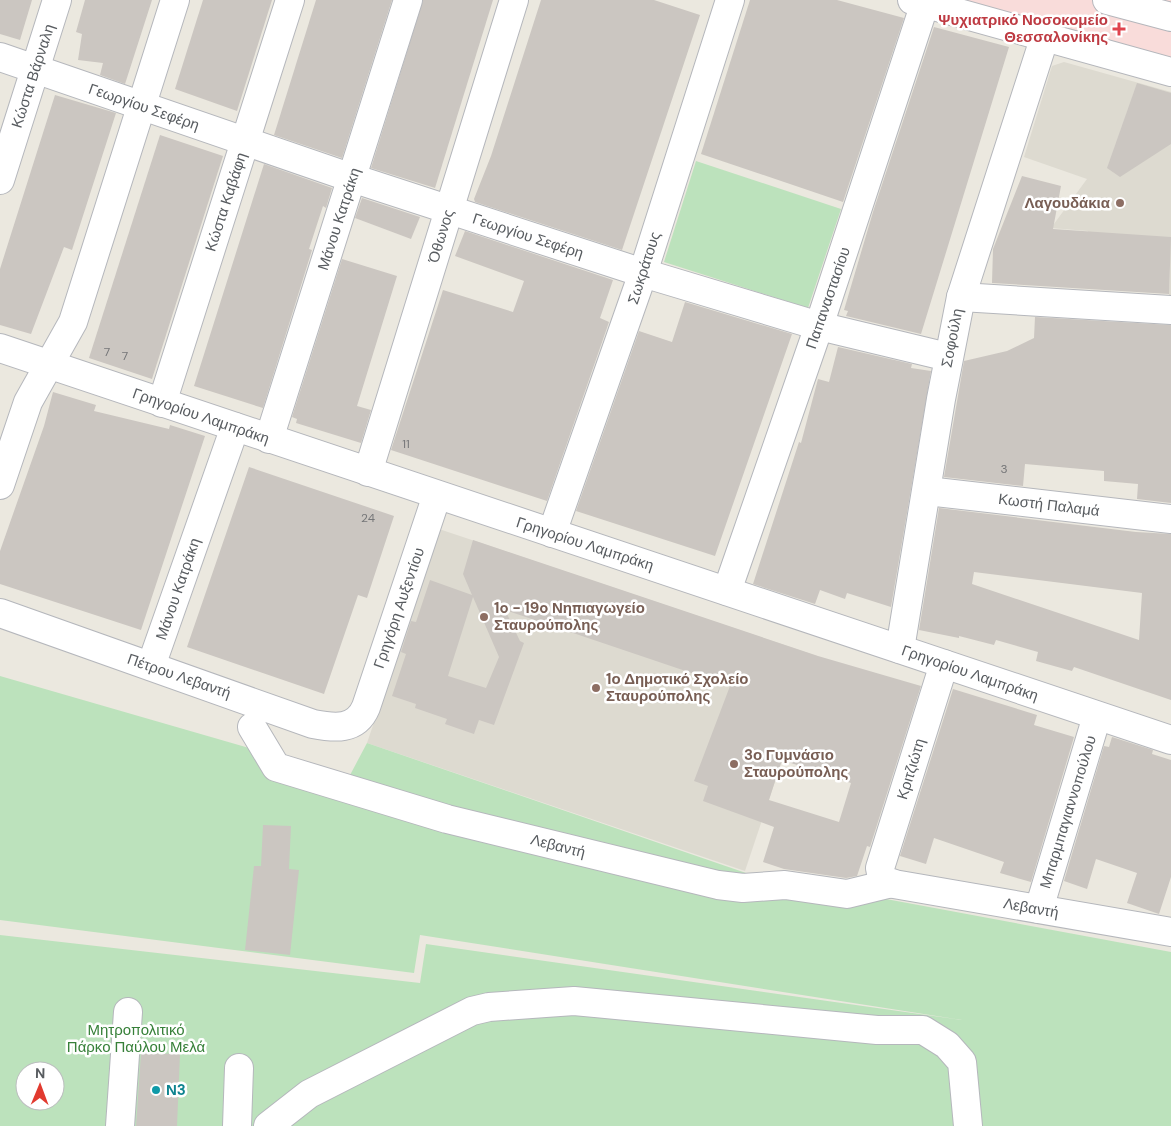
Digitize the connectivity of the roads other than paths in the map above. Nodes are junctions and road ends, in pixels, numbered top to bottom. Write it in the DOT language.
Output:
graph roads {
  1 [pos="58,0"];
  2 [pos="175,0"];
  3 [pos="290,0"];
  4 [pos="408,0"];
  5 [pos="514,0"];
  6 [pos="730,0"];
  7 [pos="1107,0"];
  8 [pos="918,2"];
  9 [pos="1171,17"];
  10 [pos="1045,36"];
  11 [pos="0,57"];
  12 [pos="35,69"];
  13 [pos="1171,72"];
  14 [pos="141,107"];
  15 [pos="246,141"];
  16 [pos="352,178"];
  17 [pos="0,180"];
  18 [pos="450,210"];
  19 [pos="643,273"];
  20 [pos="961,297"];
  21 [pos="1171,310"];
  22 [pos="819,326"];
  23 [pos="0,348"];
  24 [pos="948,357"];
  25 [pos="50,365"];
  26 [pos="162,403"];
  27 [pos="235,427"];
  28 [pos="269,439"];
  29 [pos="368,472"];
  30 [pos="0,484"];
  31 [pos="927,492"];
  32 [pos="437,495"];
  33 [pos="1171,519"];
  34 [pos="552,533"];
  35 [pos="727,592"];
  36 [pos="0,613"];
  37 [pos="900,649"];
  38 [pos="944,664"];
  39 [pos="151,666"];
  40 [pos="1097,716"];
  41 [pos="358,719"];
  42 [pos="252,727"];
  43 [pos="1171,740"];
  44 [pos="886,879"];
  45 [pos="1039,909"];
  46 [pos="1171,932"];
  47 [pos="128,1012"];
  48 [pos="239,1068"];
  49 [pos="120,1126"];
  50 [pos="237,1126"];
  51 [pos="268,1126"];
  52 [pos="968,1126"];
  1 -- 12 [label="street, Κώστα Βάρναλη"];
  2 -- 14 [label="street"];
  3 -- 15 [label="street, Κώστα Καβάφη"];
  4 -- 16 [label="street, Μάνου Κατράκη"];
  5 -- 18 [label="street, Όθωνος"];
  6 -- 19 [label="street, Σωκράτους"];
  7 -- 9 [label="street"];
  8 -- 10 [label="street"];
  8 -- 22 [label="street, Παπαναστασίου"];
  10 -- 13 [label="street"];
  10 -- 20 [label="street, Σοφούλη"];
  11 -- 12 [label="street, Γεωργίου Σεφέρη"];
  12 -- 14 [label="street, Γεωργίου Σεφέρη"];
  12 -- 17 [label="street, Κώστα Βάρναλη"];
  14 -- 15 [label="street, Γεωργίου Σεφέρη"];
  14 -- 25 [label="street"];
  15 -- 16 [label="street, Γεωργίου Σεφέρη"];
  15 -- 26 [label="street, Κώστα Καβάφη"];
  16 -- 18 [label="street, Γεωργίου Σεφέρη"];
  16 -- 28 [label="street, Μάνου Κατράκη"];
  18 -- 19 [label="street, Γεωργίου Σεφέρη"];
  18 -- 29 [label="street, Όθωνος"];
  19 -- 22 [label="street, Γεωργίου Σεφέρη"];
  19 -- 34 [label="street, Σωκράτους"];
  20 -- 21 [label="street"];
  20 -- 24 [label="street, Σοφούλη"];
  22 -- 24 [label="street, Γεωργίου Σεφέρη"];
  22 -- 35 [label="street, Παπαναστασίου"];
  23 -- 25 [label="street, Γρηγορίου Λαμπράκη"];
  24 -- 31 [label="street, Σοφούλη"];
  25 -- 26 [label="street, Γρηγορίου Λαμπράκη"];
  25 -- 30 [label="street"];
  26 -- 27 [label="street, Γρηγορίου Λαμπράκη"];
  27 -- 28 [label="street, Γρηγορίου Λαμπράκη"];
  27 -- 39 [label="street, Μάνου Κατράκη"];
  28 -- 29 [label="street, Γρηγορίου Λαμπράκη"];
  29 -- 32 [label="street, Γρηγορίου Λαμπράκη"];
  31 -- 33 [label="street, Κωστή Παλαμά"];
  31 -- 37 [label="street, Σοφούλη"];
  32 -- 34 [label="street, Γρηγορίου Λαμπράκη"];
  32 -- 41 [label="street, Γρηγόρη Αυξεντίου"];
  34 -- 35 [label="street, Γρηγορίου Λαμπράκη"];
  35 -- 37 [label="street, Γρηγορίου Λαμπράκη"];
  36 -- 39 [label="street, Πέτρου Λεβαντή"];
  37 -- 38 [label="street, Γρηγορίου Λαμπράκη"];
  38 -- 40 [label="street, Γρηγορίου Λαμπράκη"];
  38 -- 44 [label="street, Κριτζιώτη"];
  39 -- 41 [label="street, Πέτρου Λεβαντή"];
  40 -- 43 [label="street, Γρηγορίου Λαμπράκη"];
  40 -- 45 [label="street, Μπαρμπαγιαννοπούλου"];
  42 -- 44 [label="street, Λεβαντή"];
  44 -- 45 [label="street, Λεβαντή"];
  45 -- 46 [label="street, Λεβαντή"];
  47 -- 49 [label="street"];
  48 -- 50 [label="street"];
  51 -- 52 [label="street"];
}
